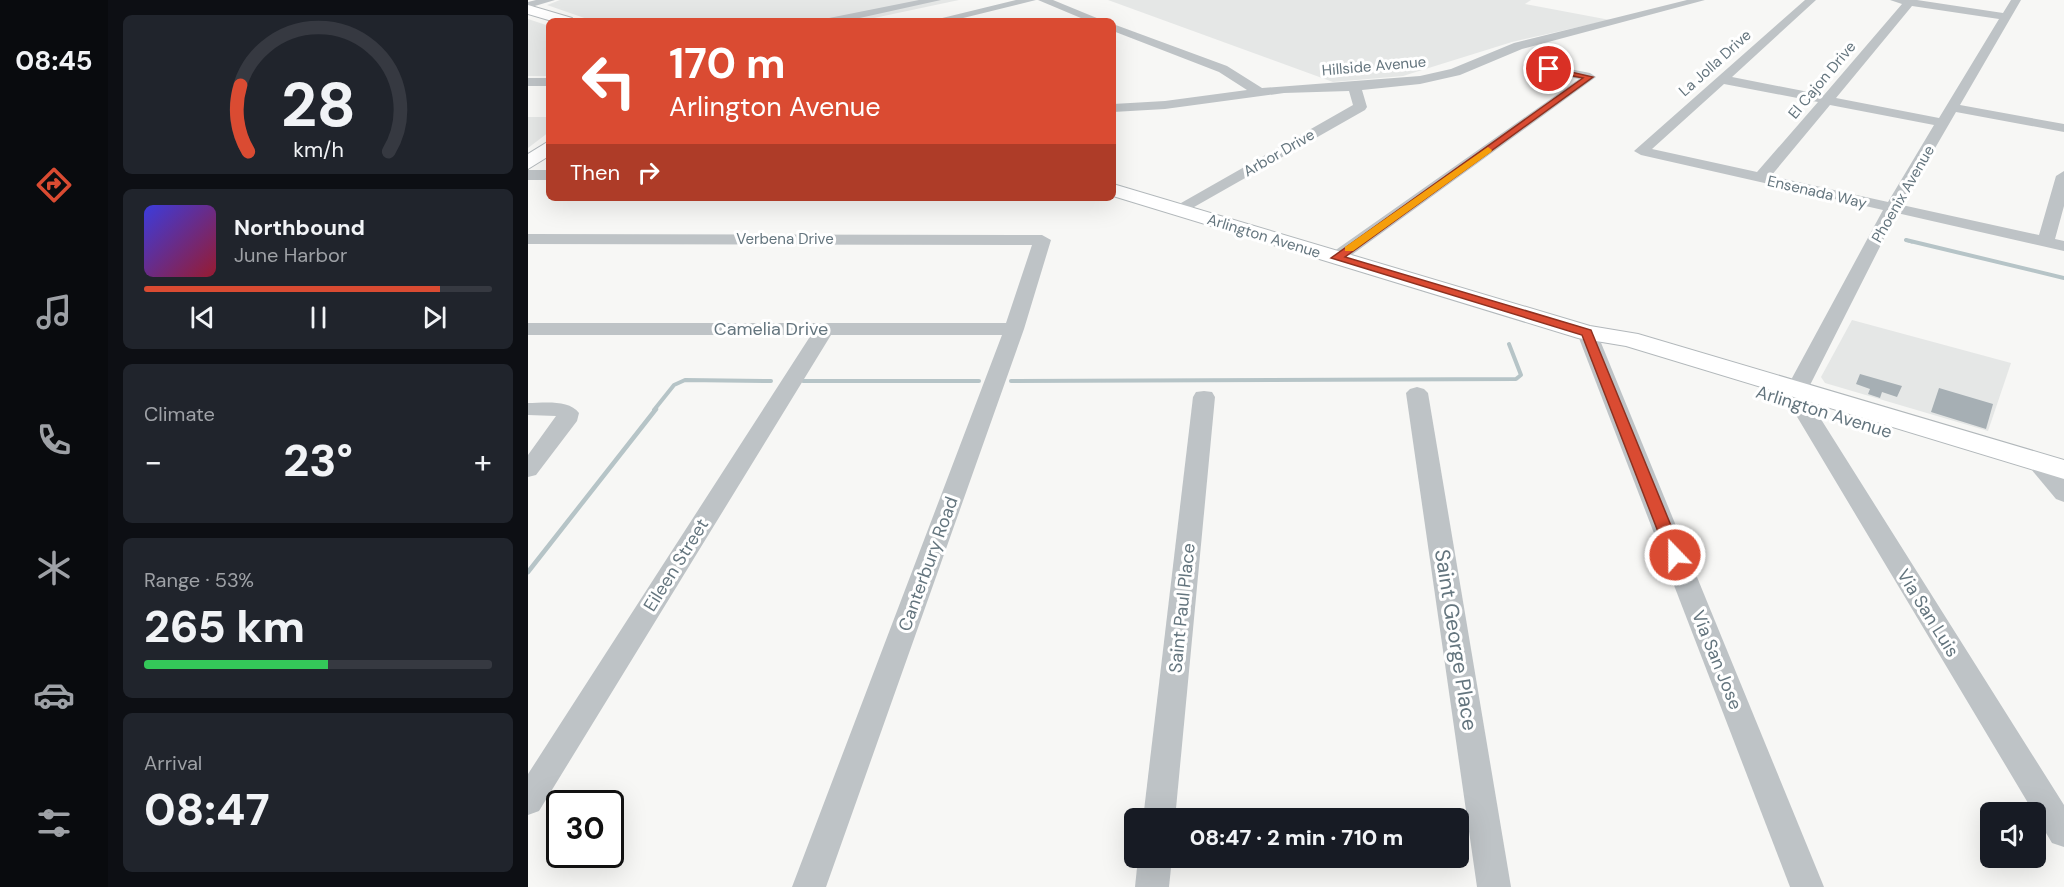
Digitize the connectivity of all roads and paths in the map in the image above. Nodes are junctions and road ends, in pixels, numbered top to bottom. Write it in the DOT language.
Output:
graph roads {
  1 [pos="550,0"];
  2 [pos="936,0"];
  3 [pos="1032,0"];
  4 [pos="1043,0"];
  5 [pos="1700,0"];
  6 [pos="1811,0"];
  7 [pos="1893,0"];
  8 [pos="2016,0"];
  9 [pos="1910,3"];
  10 [pos="528,7"];
  11 [pos="2006,17"];
  12 [pos="559,18"];
  13 [pos="844,18"];
  14 [pos="966,18"];
  15 [pos="1090,18"];
  16 [pos="1116,28"];
  17 [pos="1529,65"];
  18 [pos="1720,80"];
  19 [pos="528,82"];
  20 [pos="546,82"];
  21 [pos="1354,87"];
  22 [pos="1258,92"];
  23 [pos="1827,100"];
  24 [pos="1116,108"];
  25 [pos="1954,108"];
  26 [pos="1945,123"];
  27 [pos="2064,128"];
  28 [pos="546,149"];
  29 [pos="1641,151"];
  30 [pos="528,163"];
  31 [pos="528,175"];
  32 [pos="546,175"];
  33 [pos="2064,176"];
  34 [pos="1760,179"];
  35 [pos="1116,191"];
  36 [pos="1892,208"];
  37 [pos="1180,210"];
  38 [pos="528,239"];
  39 [pos="1042,240"];
  40 [pos="2046,242"];
  41 [pos="2064,246"];
  42 [pos="1336,258"];
  43 [pos="1014,328"];
  44 [pos="528,329"];
  45 [pos="825,329"];
  46 [pos="1587,333"];
  47 [pos="1417,393"];
  48 [pos="1204,397"];
  49 [pos="1798,398"];
  50 [pos="528,410"];
  51 [pos="528,470"];
  52 [pos="2057,478"];
  53 [pos="528,801"];
  54 [pos="1160,808"];
  55 [pos="2064,833"];
  56 [pos="1154,868"];
  57 [pos="809,887"];
  58 [pos="1152,887"];
  59 [pos="1494,887"];
  60 [pos="1807,887"];
  1 -- 10 [label="street"];
  2 -- 13 [label="street"];
  3 -- 14 [label="street"];
  4 -- 15 [label="street"];
  5 -- 21 [label="street, Hillside Avenue"];
  6 -- 18 [label="street, La Jolla Drive"];
  7 -- 9 [label="street"];
  8 -- 11 [label="street, Phoenix Avenue"];
  9 -- 11 [label="street"];
  9 -- 23 [label="street, El Cajon Drive"];
  10 -- 12 [label="main road"];
  11 -- 25 [label="street, Phoenix Avenue"];
  16 -- 22 [label="street"];
  17 -- 42 [label="street"];
  18 -- 23 [label="street"];
  18 -- 29 [label="street, La Jolla Drive"];
  19 -- 20 [label="street"];
  21 -- 22 [label="street, Hillside Avenue"];
  21 -- 37 [label="street, Arbor Drive"];
  22 -- 24 [label="street, Hillside Avenue"];
  23 -- 26 [label="street"];
  23 -- 34 [label="street, El Cajon Drive"];
  25 -- 26 [label="street, Phoenix Avenue"];
  25 -- 27 [label="street"];
  26 -- 36 [label="street, Phoenix Avenue"];
  28 -- 30 [label="main road"];
  29 -- 34 [label="street, Ensenada Way"];
  31 -- 32 [label="street"];
  33 -- 40 [label="street"];
  34 -- 36 [label="street, Ensenada Way"];
  35 -- 37 [label="main road, Arlington Avenue"];
  36 -- 40 [label="street, Ensenada Way"];
  36 -- 49 [label="street, Phoenix Avenue"];
  37 -- 42 [label="main road, Arlington Avenue"];
  38 -- 39 [label="street, Verbena Drive"];
  39 -- 43 [label="street, Canterbury Road"];
  40 -- 41 [label="street, Ensenada Way"];
  42 -- 46 [label="main road, Arlington Avenue"];
  43 -- 45 [label="street, Camelia Drive"];
  43 -- 57 [label="street, Canterbury Road"];
  44 -- 45 [label="street, Camelia Drive"];
  45 -- 53 [label="street, Eileen Street"];
  46 -- 49 [label="main road, Arlington Avenue"];
  46 -- 60 [label="street, Via San Jose"];
  47 -- 59 [label="street, Saint George Place"];
  48 -- 54 [label="street, Saint Paul Place"];
  49 -- 52 [label="main road, Arlington Avenue"];
  49 -- 55 [label="street, Via San Luis"];
  50 -- 51 [label="street"];
  56 -- 58 [label="street"];
}
